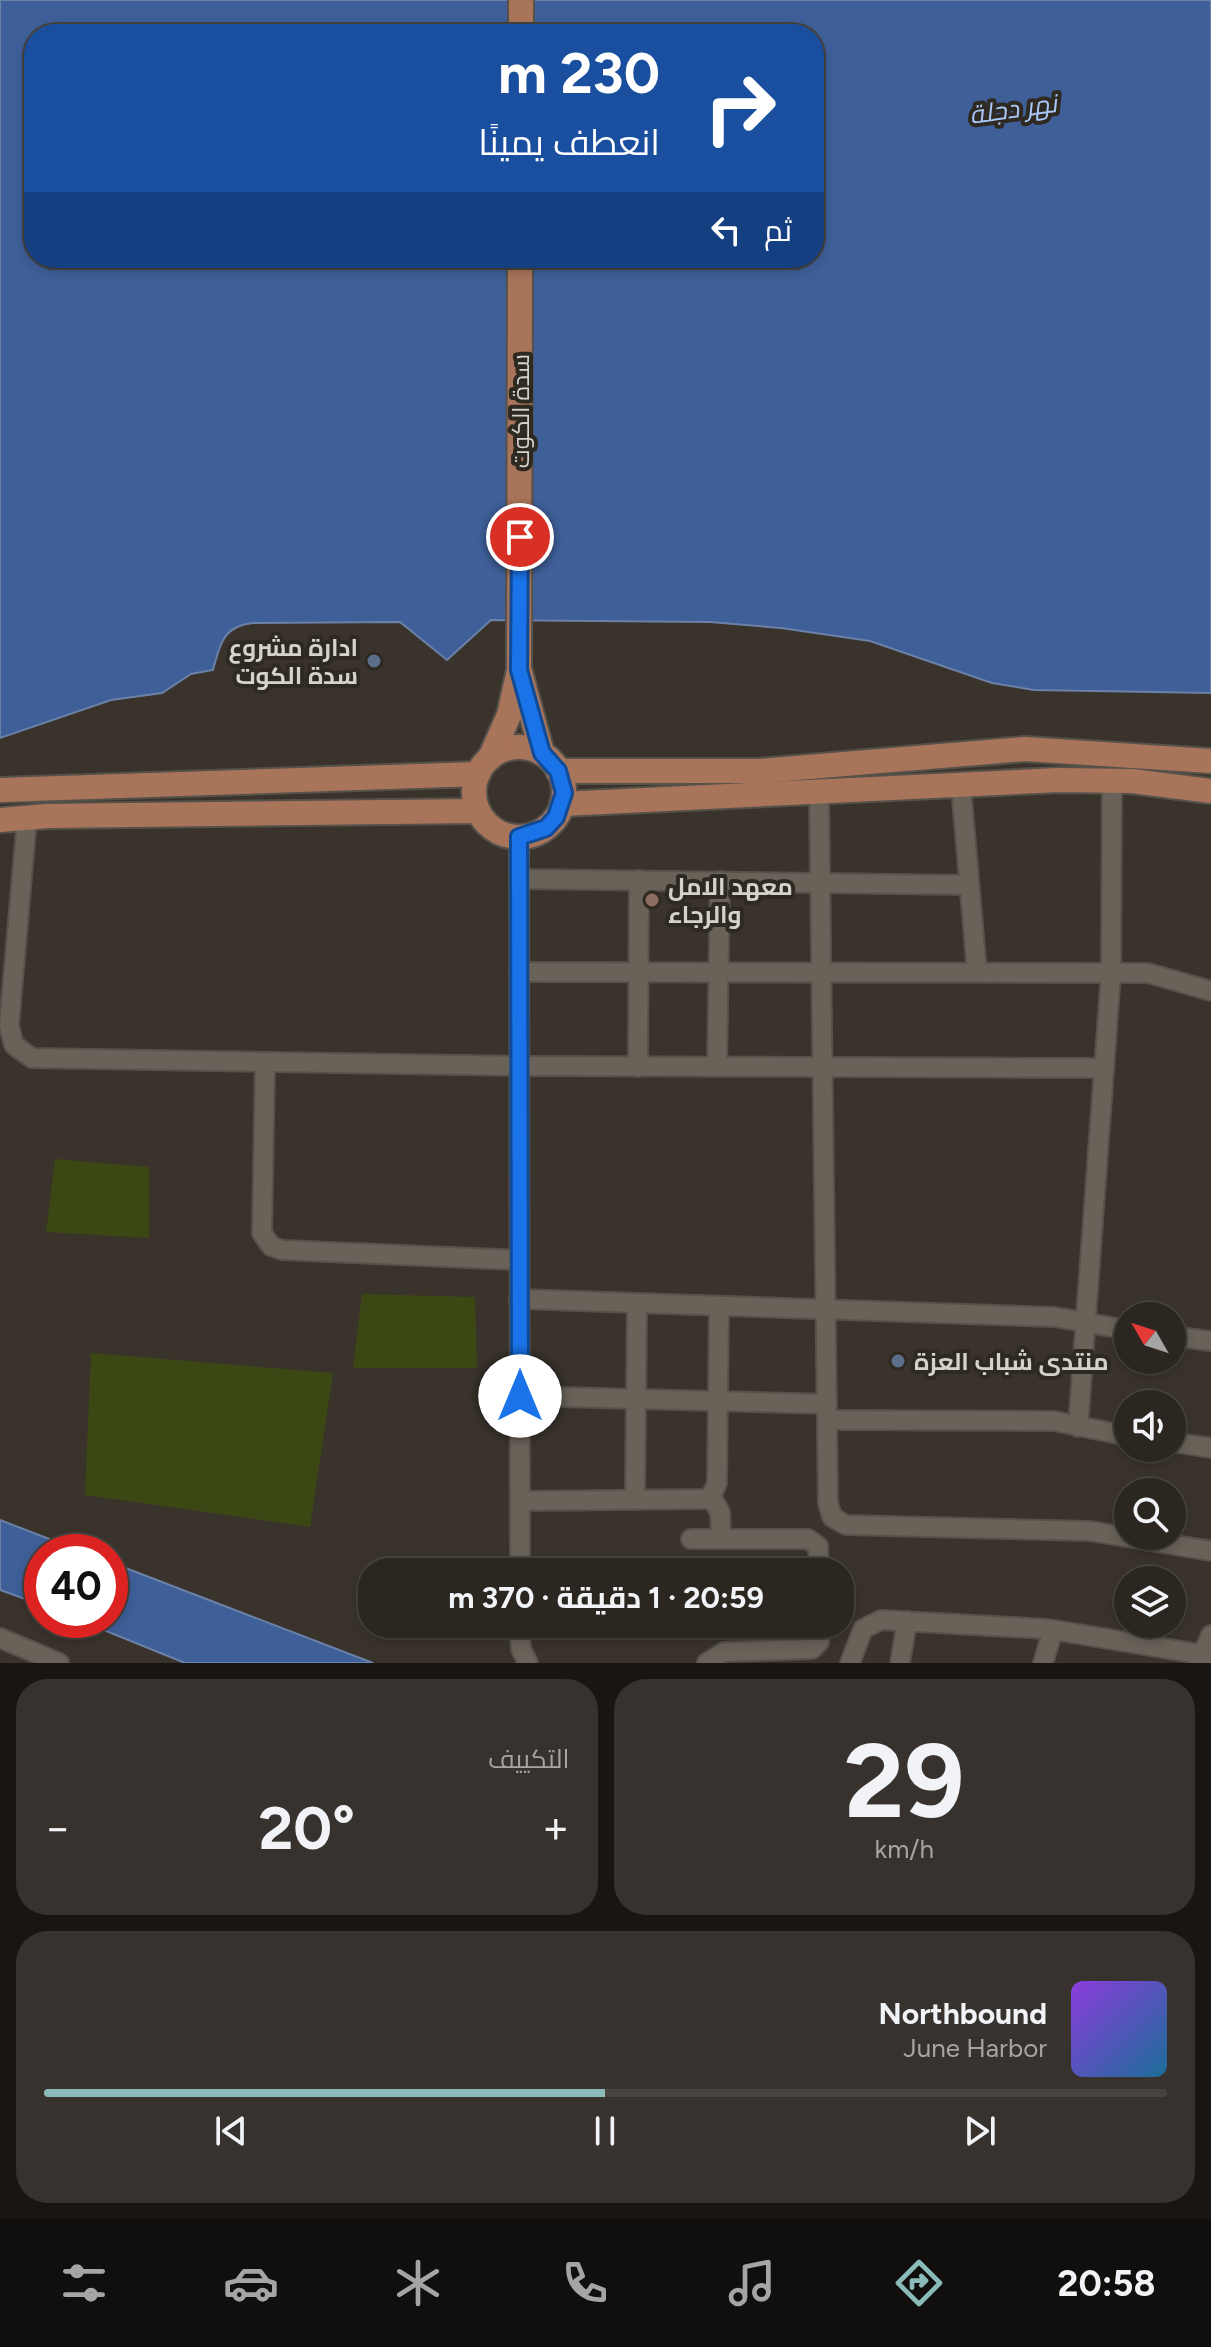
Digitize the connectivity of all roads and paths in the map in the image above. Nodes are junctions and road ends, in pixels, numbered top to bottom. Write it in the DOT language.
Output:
graph roads {
  1 [pos="521,0"];
  2 [pos="521,24"];
  3 [pos="520,268"];
  4 [pos="520,665"];
  5 [pos="903,761"];
  6 [pos="1211,761"];
  7 [pos="550,762"];
  8 [pos="484,766"];
  9 [pos="1112,781"];
  10 [pos="905,787"];
  11 [pos="961,787"];
  12 [pos="0,790"];
  13 [pos="819,791"];
  14 [pos="1211,791"];
  15 [pos="562,804"];
  16 [pos="478,811"];
  17 [pos="27,818"];
  18 [pos="0,820"];
  19 [pos="519,837"];
  20 [pos="519,879"];
  21 [pos="639,880"];
  22 [pos="720,881"];
  23 [pos="820,882"];
  24 [pos="969,885"];
  25 [pos="821,971"];
  26 [pos="519,972"];
  27 [pos="637,972"];
  28 [pos="719,972"];
  29 [pos="977,972"];
  30 [pos="1111,973"];
  31 [pos="1211,991"];
  32 [pos="265,1062"];
  33 [pos="519,1066"];
  34 [pos="638,1067"];
  35 [pos="717,1067"];
  36 [pos="822,1067"];
  37 [pos="1104,1068"];
  38 [pos="519,1260"];
  39 [pos="519,1299"];
  40 [pos="637,1303"];
  41 [pos="719,1307"];
  42 [pos="826,1311"];
  43 [pos="1086,1322"];
  44 [pos="1114,1327"];
  45 [pos="1186,1338"];
  46 [pos="1211,1341"];
  47 [pos="520,1396"];
  48 [pos="637,1399"];
  49 [pos="718,1401"];
  50 [pos="827,1412"];
  51 [pos="1078,1427"];
  52 [pos="1114,1433"];
  53 [pos="1186,1444"];
  54 [pos="1211,1448"];
  55 [pos="711,1497"];
  56 [pos="635,1499"];
  57 [pos="520,1501"];
  58 [pos="835,1520"];
  59 [pos="691,1539"];
  60 [pos="721,1539"];
  61 [pos="816,1543"];
  62 [pos="1211,1551"];
  63 [pos="520,1558"];
  64 [pos="818,1558"];
  65 [pos="907,1621"];
  66 [pos="1053,1630"];
  67 [pos="1211,1635"];
  68 [pos="0,1638"];
  69 [pos="520,1638"];
  70 [pos="820,1638"];
  71 [pos="26,1657"];
  72 [pos="1204,1658"];
  73 [pos="59,1663"];
  74 [pos="528,1663"];
  75 [pos="707,1663"];
  76 [pos="850,1663"];
  77 [pos="900,1663"];
  78 [pos="1043,1663"];
  1 -- 2 [label="main road"];
  3 -- 4 [label="main road, سدة الكوت"];
  4 -- 7 [label="main road"];
  4 -- 8 [label="main road"];
  5 -- 6 [label="main road"];
  5 -- 7 [label="main road"];
  5 -- 10 [label="main road"];
  7 -- 8 [label="main road"];
  7 -- 15 [label="main road"];
  8 -- 12 [label="main road"];
  8 -- 16 [label="main road"];
  9 -- 11 [label="main road"];
  9 -- 14 [label="main road"];
  9 -- 30 [label="street"];
  10 -- 11 [label="main road"];
  10 -- 13 [label="main road"];
  11 -- 24 [label="street"];
  13 -- 15 [label="main road"];
  13 -- 23 [label="street"];
  15 -- 19 [label="main road"];
  16 -- 17 [label="main road"];
  16 -- 19 [label="main road"];
  17 -- 18 [label="main road"];
  17 -- 32 [label="street"];
  19 -- 20 [label="street"];
  20 -- 21 [label="street"];
  20 -- 26 [label="street"];
  21 -- 22 [label="street"];
  21 -- 27 [label="street"];
  22 -- 23 [label="street"];
  22 -- 28 [label="street"];
  23 -- 24 [label="street"];
  23 -- 25 [label="street"];
  24 -- 29 [label="street"];
  25 -- 28 [label="street"];
  25 -- 29 [label="street"];
  25 -- 36 [label="street"];
  26 -- 27 [label="street"];
  26 -- 33 [label="street"];
  27 -- 28 [label="street"];
  27 -- 34 [label="street"];
  28 -- 35 [label="street"];
  29 -- 30 [label="street"];
  30 -- 31 [label="street"];
  30 -- 37 [label="street"];
  32 -- 33 [label="street"];
  32 -- 38 [label="street"];
  33 -- 34 [label="street"];
  33 -- 38 [label="street"];
  34 -- 35 [label="street"];
  35 -- 36 [label="street"];
  36 -- 37 [label="street"];
  36 -- 42 [label="street"];
  37 -- 43 [label="street"];
  38 -- 39 [label="street"];
  39 -- 40 [label="street"];
  39 -- 47 [label="street"];
  40 -- 41 [label="street"];
  40 -- 48 [label="street"];
  41 -- 42 [label="street"];
  41 -- 49 [label="street"];
  42 -- 43 [label="street"];
  42 -- 50 [label="street"];
  43 -- 44 [label="street"];
  43 -- 51 [label="street"];
  45 -- 46 [label="street"];
  47 -- 48 [label="street"];
  47 -- 57 [label="street"];
  48 -- 49 [label="street"];
  48 -- 56 [label="street"];
  49 -- 50 [label="street"];
  49 -- 55 [label="street"];
  50 -- 51 [label="street"];
  50 -- 58 [label="street"];
  51 -- 52 [label="street"];
  53 -- 54 [label="street"];
  55 -- 56 [label="street"];
  55 -- 60 [label="street"];
  56 -- 57 [label="street"];
  57 -- 63 [label="street"];
  58 -- 61 [label="street"];
  58 -- 62 [label="street"];
  59 -- 60 [label="street"];
  60 -- 61 [label="street"];
  61 -- 64 [label="street"];
  65 -- 66 [label="street"];
  65 -- 76 [label="street"];
  65 -- 77 [label="street"];
  66 -- 72 [label="street"];
  66 -- 78 [label="street"];
  67 -- 72 [label="street"];
  68 -- 71 [label="street"];
  69 -- 74 [label="street"];
  70 -- 75 [label="street"];
  71 -- 73 [label="street"];
}
